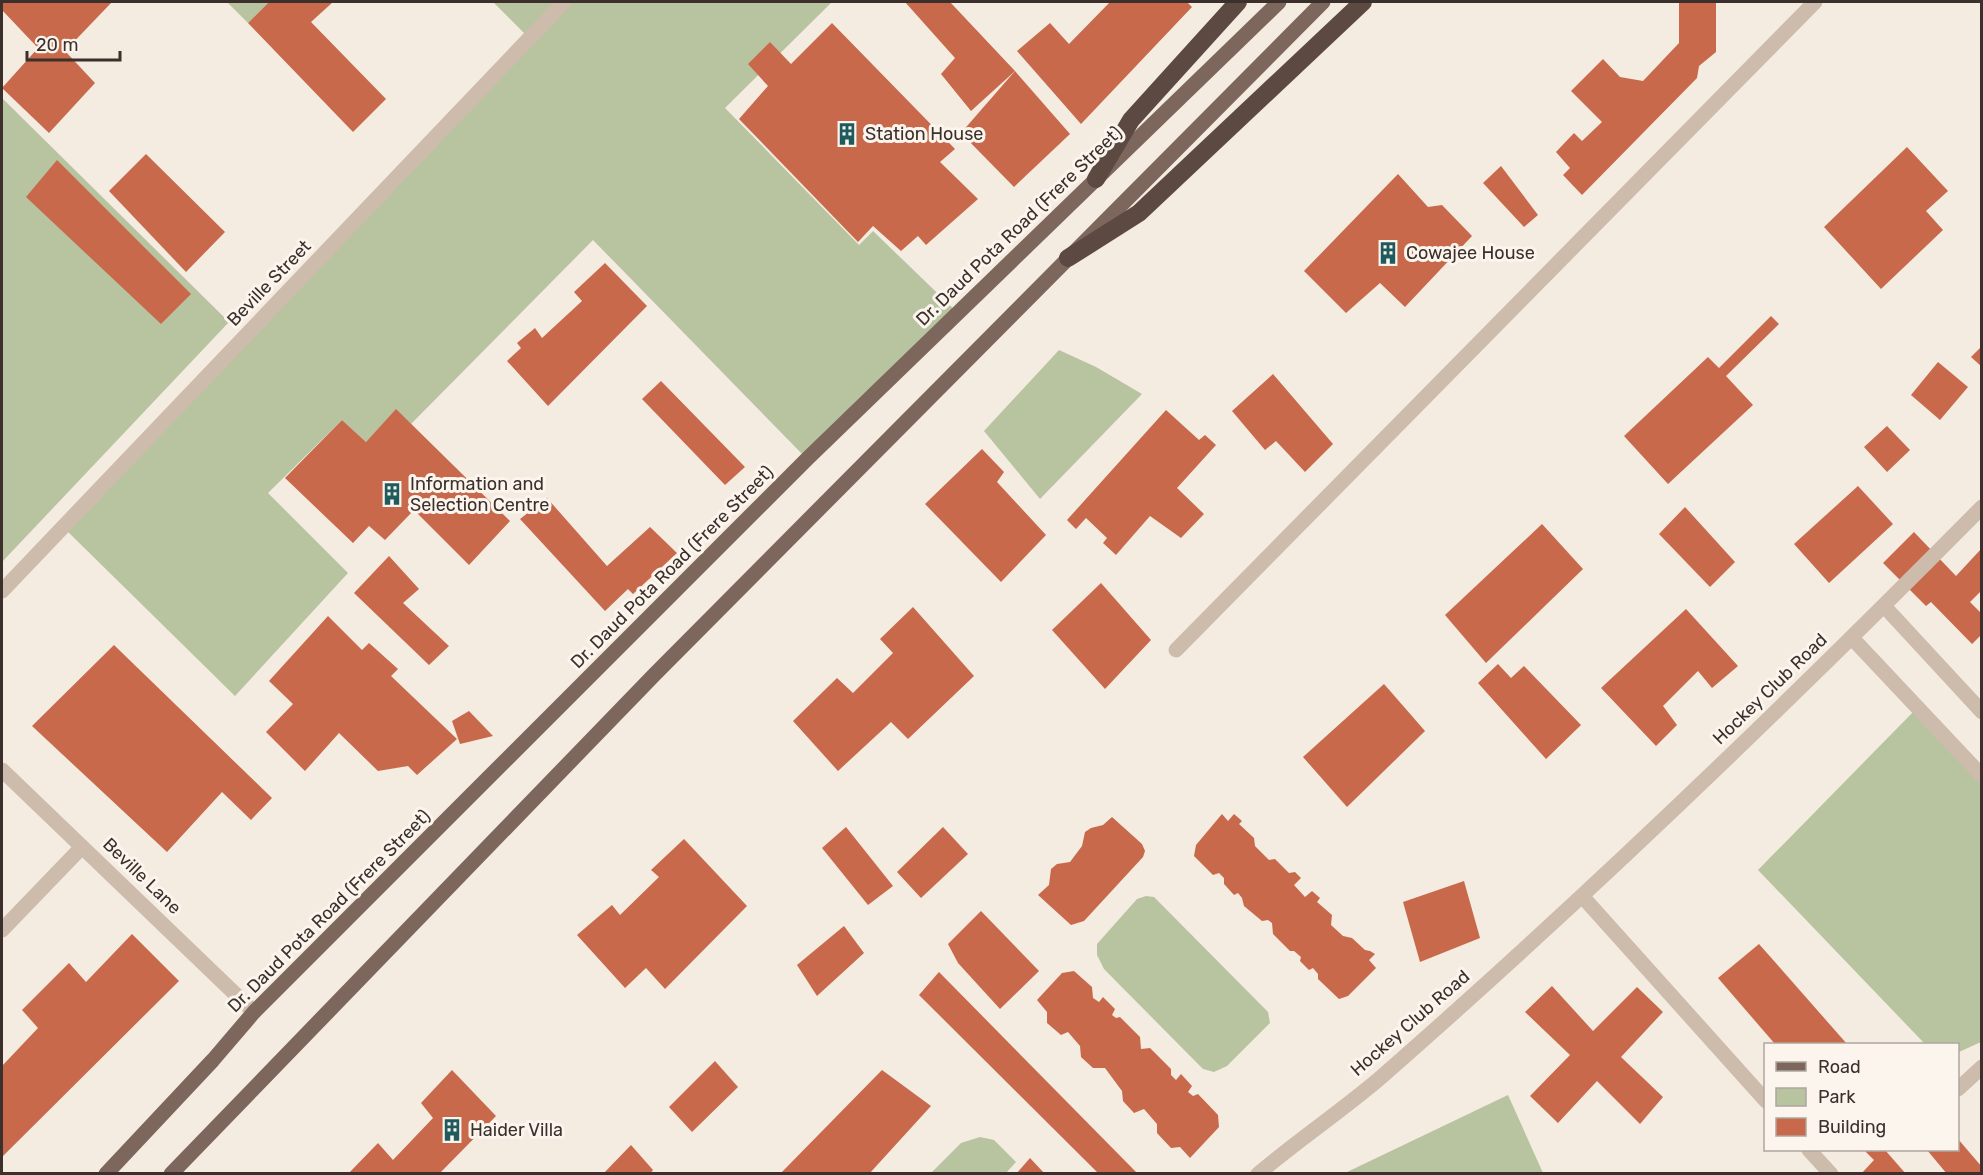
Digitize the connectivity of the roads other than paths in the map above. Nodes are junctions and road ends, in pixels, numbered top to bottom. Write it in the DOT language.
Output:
graph roads {
  1 [pos="564,2"];
  2 [pos="1238,2"];
  3 [pos="1279,2"];
  4 [pos="1323,2"];
  5 [pos="1363,2"];
  6 [pos="1815,2"];
  7 [pos="1096,179"];
  8 [pos="1068,258"];
  9 [pos="1982,507"];
  10 [pos="2,591"];
  11 [pos="1884,606"];
  12 [pos="1852,638"];
  13 [pos="1176,650"];
  14 [pos="1982,712"];
  15 [pos="2,770"];
  16 [pos="1982,776"];
  17 [pos="82,847"];
  18 [pos="1582,896"];
  19 [pos="2,930"];
  20 [pos="254,1012"];
  21 [pos="1982,1067"];
  22 [pos="1959,1088"];
  23 [pos="1764,1099"];
  24 [pos="1811,1151"];
  25 [pos="106,1173"];
  26 [pos="171,1173"];
  27 [pos="1258,1173"];
  28 [pos="1831,1173"];
  1 -- 10 [label="street, Beville Street"];
  2 -- 7 [label="highway"];
  3 -- 7 [label="main road, Dr. Daud Pota Road (Frere Street)"];
  4 -- 8 [label="main road"];
  5 -- 8 [label="highway"];
  6 -- 13 [label="street"];
  7 -- 20 [label="main road, Dr. Daud Pota Road (Frere Street)"];
  8 -- 26 [label="main road"];
  9 -- 11 [label="street, Hockey Club Road"];
  11 -- 12 [label="street, Hockey Club Road"];
  11 -- 14 [label="street"];
  12 -- 16 [label="street"];
  12 -- 18 [label="street, Hockey Club Road"];
  15 -- 17 [label="street, Beville Lane"];
  17 -- 19 [label="street"];
  17 -- 20 [label="street, Beville Lane"];
  18 -- 23 [label="street"];
  18 -- 27 [label="street, Hockey Club Road"];
  20 -- 25 [label="main road, Dr. Daud Pota Road (Frere Street)"];
  21 -- 22 [label="street"];
  24 -- 28 [label="street"];
}
